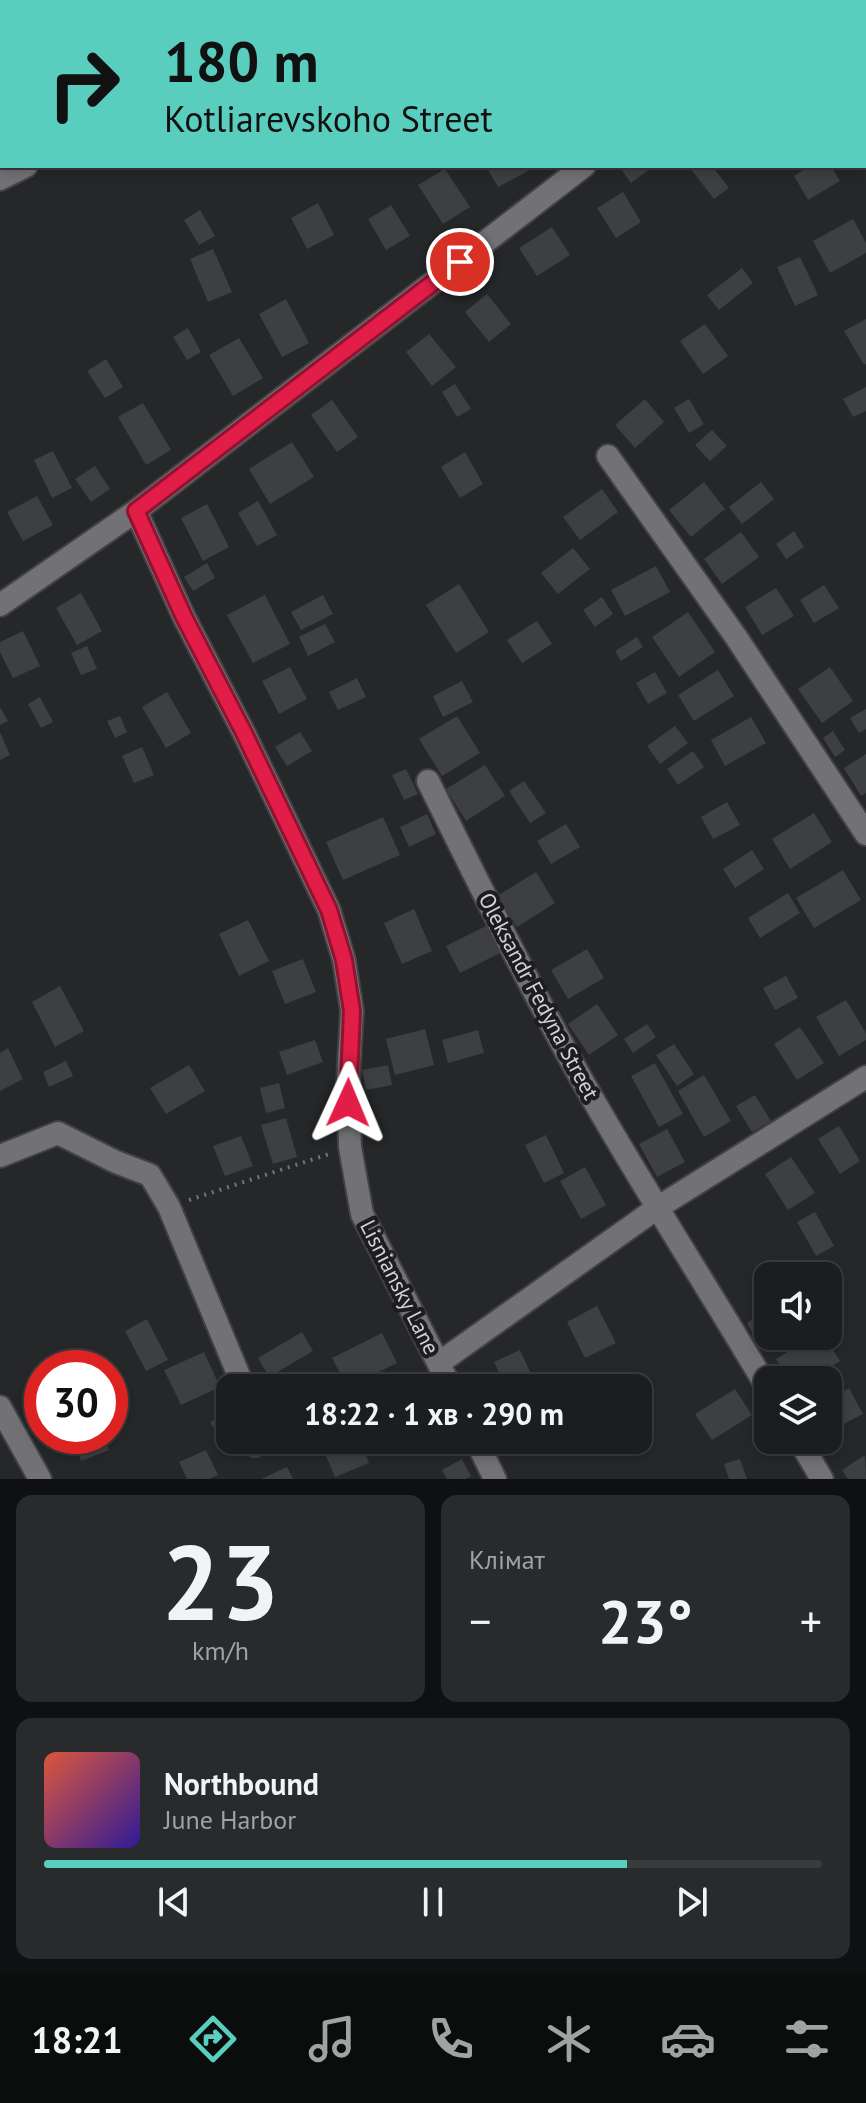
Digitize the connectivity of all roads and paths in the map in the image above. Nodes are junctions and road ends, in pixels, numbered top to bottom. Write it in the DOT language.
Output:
graph roads {
  1 [pos="22,168"];
  2 [pos="581,168"];
  3 [pos="0,179"];
  4 [pos="608,456"];
  5 [pos="136,511"];
  6 [pos="0,605"];
  7 [pos="428,781"];
  8 [pos="866,834"];
  9 [pos="866,1077"];
  10 [pos="350,1147"];
  11 [pos="0,1156"];
  12 [pos="169,1207"];
  13 [pos="657,1208"];
  14 [pos="439,1363"];
  15 [pos="754,1366"];
  16 [pos="238,1374"];
  17 [pos="444,1374"];
  18 [pos="0,1407"];
  19 [pos="483,1454"];
  20 [pos="807,1454"];
  21 [pos="40,1479"];
  22 [pos="495,1479"];
  23 [pos="822,1479"];
  1 -- 3 [label="street"];
  2 -- 5 [label="street"];
  4 -- 8 [label="street"];
  5 -- 6 [label="street"];
  5 -- 10 [label="street, Lisniansky Lane"];
  7 -- 13 [label="street, Oleksandr Fedyna Street"];
  9 -- 13 [label="street"];
  10 -- 12 [label="path"];
  10 -- 14 [label="street, Lisniansky Lane"];
  11 -- 12 [label="street"];
  12 -- 16 [label="street"];
  13 -- 14 [label="street"];
  13 -- 15 [label="street, Oleksandr Fedyna Street"];
  14 -- 17 [label="street, Lisniansky Lane"];
  18 -- 21 [label="street"];
  19 -- 22 [label="street"];
  20 -- 23 [label="street"];
}
